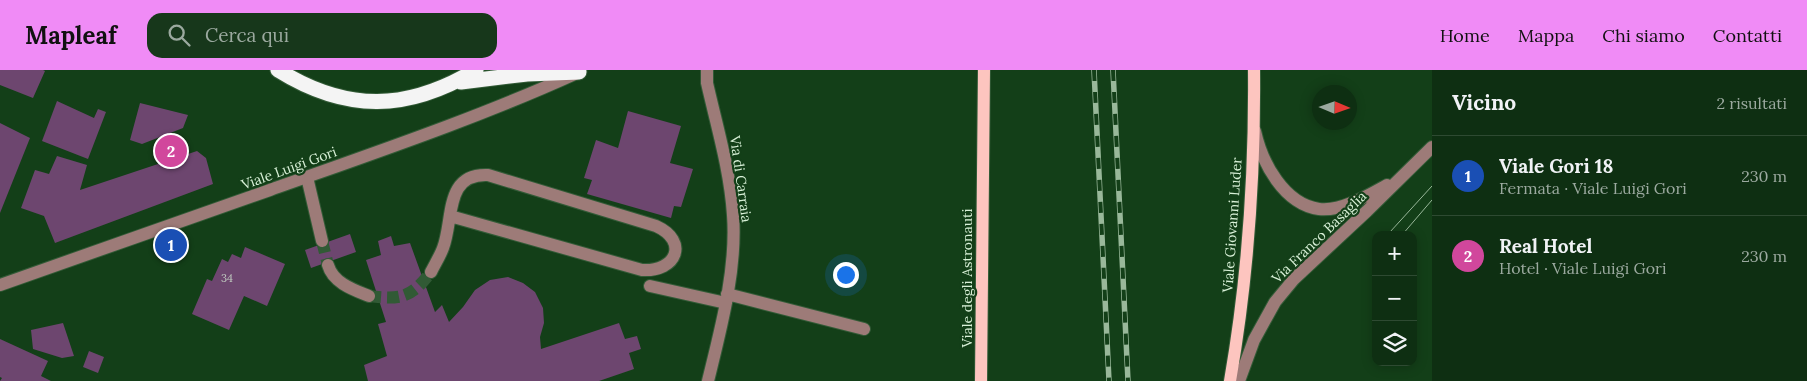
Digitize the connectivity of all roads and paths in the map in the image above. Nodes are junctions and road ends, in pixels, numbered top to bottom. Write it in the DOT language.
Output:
graph roads {
  1 [pos="278,70"];
  2 [pos="476,70"];
  3 [pos="708,70"];
  4 [pos="978,70"];
  5 [pos="984,70"];
  6 [pos="580,71"];
  7 [pos="1255,73"];
  8 [pos="455,83"];
  9 [pos="1254,124"];
  10 [pos="983,126"];
  11 [pos="1432,147"];
  12 [pos="1404,175"];
  13 [pos="307,177"];
  14 [pos="450,216"];
  15 [pos="322,241"];
  16 [pos="328,265"];
  17 [pos="431,272"];
  18 [pos="0,285"];
  19 [pos="650,286"];
  20 [pos="369,296"];
  21 [pos="726,299"];
  22 [pos="864,329"];
  23 [pos="708,381"];
  24 [pos="981,381"];
  25 [pos="1230,381"];
  26 [pos="1239,381"];
  1 -- 8 [label="highway"];
  2 -- 8 [label="highway"];
  3 -- 21 [label="street, Via di Carraia"];
  4 -- 10 [label="main road"];
  5 -- 10 [label="main road"];
  6 -- 8 [label="highway"];
  6 -- 13 [label="street, Viale Luigi Gori"];
  7 -- 9 [label="main road, Viale Giovanni Luder"];
  9 -- 12 [label="street, Via Franco Basaglia"];
  9 -- 25 [label="main road, Viale Giovanni Luder"];
  10 -- 24 [label="main road, Viale degli Astronauti"];
  11 -- 12 [label="street, Via Franco Basaglia"];
  12 -- 26 [label="street, Via Franco Basaglia"];
  13 -- 15 [label="street"];
  13 -- 18 [label="street, Viale Luigi Gori"];
  14 -- 14 [label="street"];
  14 -- 17 [label="street"];
  16 -- 20 [label="street"];
  19 -- 21 [label="street"];
  21 -- 22 [label="street"];
  21 -- 23 [label="street, Via di Carraia"];
}
